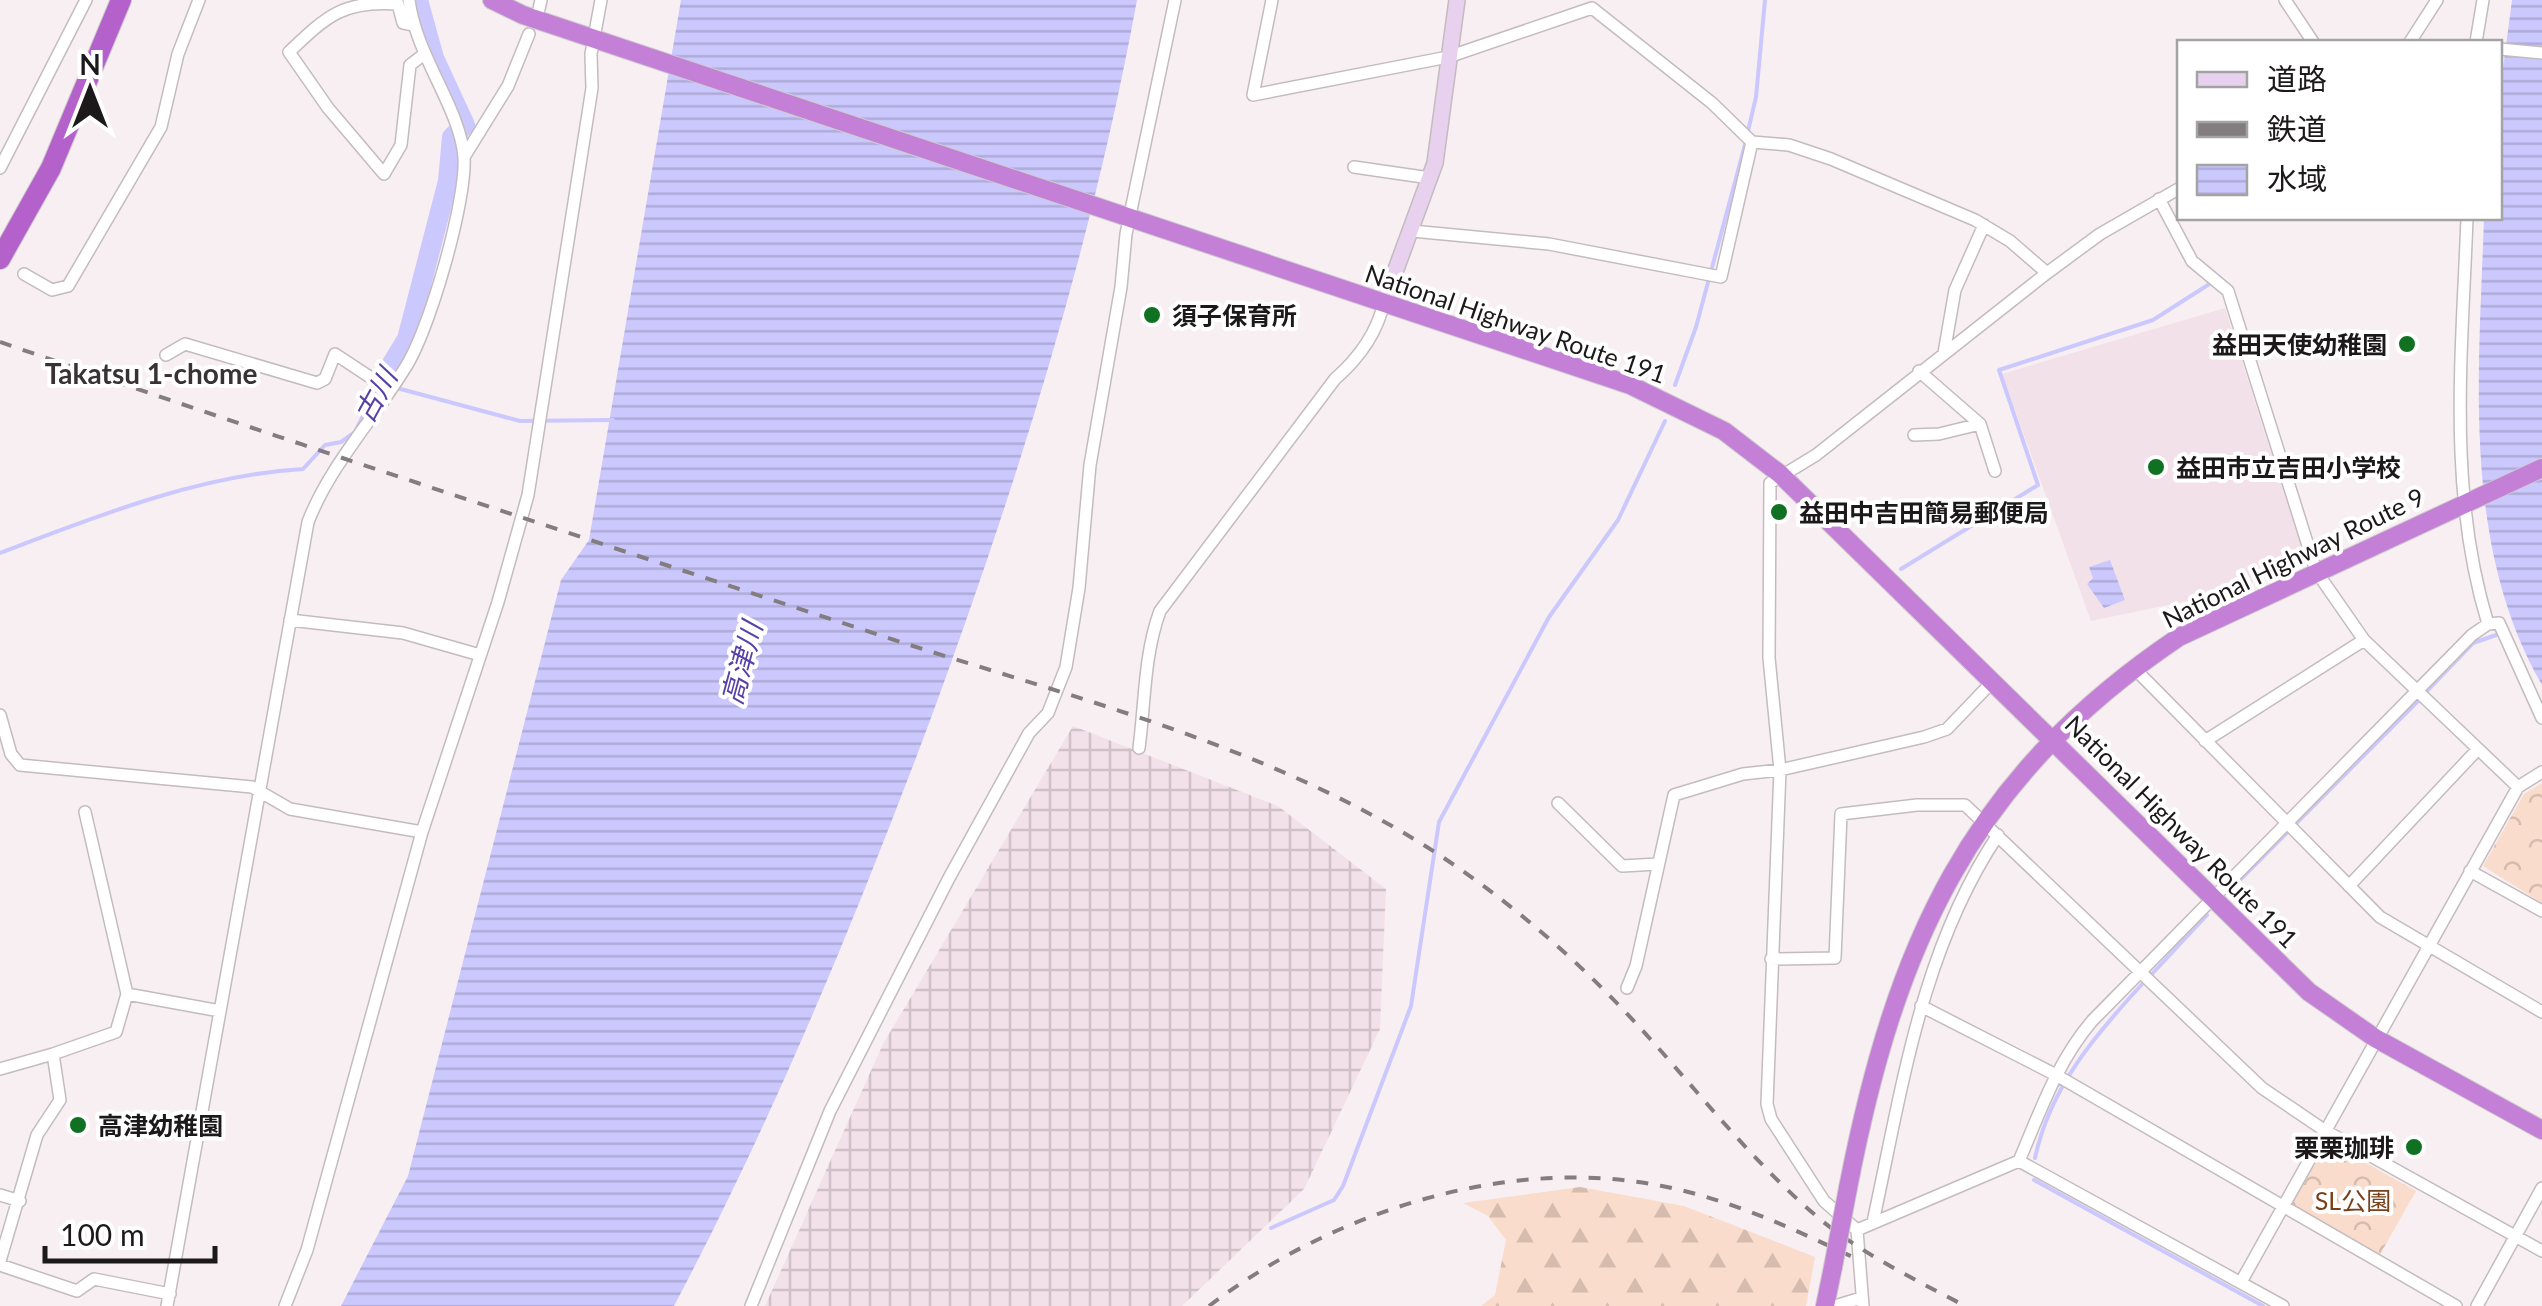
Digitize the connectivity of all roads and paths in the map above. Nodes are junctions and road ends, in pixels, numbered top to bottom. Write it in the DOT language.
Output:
graph roads {
  1 [pos="86,0"];
  2 [pos="108,0"];
  3 [pos="121,0"];
  4 [pos="199,0"];
  5 [pos="409,0"];
  6 [pos="492,0"];
  7 [pos="601,0"];
  8 [pos="1175,0"];
  9 [pos="1272,0"];
  10 [pos="1456,0"];
  11 [pos="2284,0"];
  12 [pos="2437,0"];
  13 [pos="2482,0"];
  14 [pos="412,25"];
  15 [pos="529,34"];
  16 [pos="2313,40"];
  17 [pos="2411,40"];
  18 [pos="2476,40"];
  19 [pos="599,41"];
  20 [pos="2502,48"];
  21 [pos="2542,53"];
  22 [pos="423,55"];
  23 [pos="1448,56"];
  24 [pos="1752,142"];
  25 [pos="464,157"];
  26 [pos="1354,167"];
  27 [pos="0,168"];
  28 [pos="1430,178"];
  29 [pos="2177,190"];
  30 [pos="2159,200"];
  31 [pos="1128,217"];
  32 [pos="2468,220"];
  33 [pos="1984,225"];
  34 [pos="1412,231"];
  35 [pos="0,240"];
  36 [pos="0,259"];
  37 [pos="2047,273"];
  38 [pos="24,274"];
  39 [pos="1384,302"];
  40 [pos="1944,352"];
  41 [pos="166,356"];
  42 [pos="1920,371"];
  43 [pos="388,389"];
  44 [pos="1980,424"];
  45 [pos="1914,435"];
  46 [pos="2542,468"];
  47 [pos="1995,471"];
  48 [pos="1780,474"];
  49 [pos="2468,501"];
  50 [pos="2316,571"];
  51 [pos="290,620"];
  52 [pos="2488,624"];
  53 [pos="2364,640"];
  54 [pos="480,655"];
  55 [pos="2133,668"];
  56 [pos="1994,680"];
  57 [pos="2417,692"];
  58 [pos="0,714"];
  59 [pos="2542,718"];
  60 [pos="2053,739"];
  61 [pos="2205,741"];
  62 [pos="1139,748"];
  63 [pos="2478,749"];
  64 [pos="6,756"];
  65 [pos="1780,770"];
  66 [pos="2542,772"];
  67 [pos="2518,788"];
  68 [pos="258,791"];
  69 [pos="1558,803"];
  70 [pos="84,812"];
  71 [pos="1982,820"];
  72 [pos="2287,823"];
  73 [pos="422,832"];
  74 [pos="1998,835"];
  75 [pos="1658,864"];
  76 [pos="2470,871"];
  77 [pos="2350,886"];
  78 [pos="2210,896"];
  79 [pos="2542,911"];
  80 [pos="2426,948"];
  81 [pos="1771,959"];
  82 [pos="2140,973"];
  83 [pos="1627,988"];
  84 [pos="127,994"];
  85 [pos="1920,1006"];
  86 [pos="220,1012"];
  87 [pos="2542,1012"];
  88 [pos="2375,1038"];
  89 [pos="53,1054"];
  90 [pos="0,1069"];
  91 [pos="2056,1075"];
  92 [pos="2324,1130"];
  93 [pos="2542,1130"];
  94 [pos="2019,1160"];
  95 [pos="2542,1188"];
  96 [pos="0,1195"];
  97 [pos="20,1201"];
  98 [pos="2283,1206"];
  99 [pos="1873,1222"];
  100 [pos="1857,1230"];
  101 [pos="2515,1236"];
  102 [pos="2542,1252"];
  103 [pos="0,1263"];
  104 [pos="2241,1282"];
  105 [pos="168,1300"];
  106 [pos="1862,1302"];
  107 [pos="286,1306"];
  108 [pos="751,1306"];
  109 [pos="1825,1306"];
  110 [pos="1835,1306"];
  111 [pos="2283,1306"];
  112 [pos="2456,1306"];
  113 [pos="2477,1306"];
  1 -- 27 [label="street"];
  2 -- 35 [label="highway"];
  3 -- 36 [label="highway"];
  4 -- 38 [label="street"];
  5 -- 14 [label="street"];
  6 -- 19 [label="highway, National Highway Route 191"];
  7 -- 19 [label="street"];
  8 -- 31 [label="street"];
  9 -- 23 [label="street"];
  10 -- 23 [label="main road"];
  11 -- 16 [label="street"];
  12 -- 17 [label="street"];
  13 -- 18 [label="street"];
  14 -- 22 [label="street"];
  14 -- 22 [label="street"];
  15 -- 25 [label="street"];
  19 -- 31 [label="highway, National Highway Route 191"];
  19 -- 54 [label="street"];
  20 -- 21 [label="street"];
  22 -- 25 [label="street"];
  23 -- 24 [label="street"];
  23 -- 28 [label="main road"];
  24 -- 33 [label="street"];
  24 -- 34 [label="street"];
  25 -- 43 [label="street"];
  26 -- 28 [label="street"];
  28 -- 34 [label="main road"];
  29 -- 30 [label="street"];
  30 -- 37 [label="street"];
  30 -- 50 [label="street"];
  31 -- 39 [label="highway, National Highway Route 191"];
  31 -- 108 [label="street"];
  32 -- 49 [label="street"];
  33 -- 37 [label="street"];
  33 -- 40 [label="street"];
  34 -- 39 [label="main road"];
  37 -- 40 [label="street"];
  39 -- 48 [label="highway, National Highway Route 191"];
  39 -- 62 [label="street"];
  40 -- 42 [label="street"];
  41 -- 43 [label="street"];
  42 -- 44 [label="street"];
  42 -- 48 [label="street"];
  43 -- 51 [label="street"];
  44 -- 45 [label="street"];
  44 -- 47 [label="street"];
  46 -- 49 [label="highway, National Highway Route 9"];
  48 -- 56 [label="highway, National Highway Route 191"];
  48 -- 65 [label="street"];
  49 -- 50 [label="highway, National Highway Route 9"];
  49 -- 52 [label="street"];
  50 -- 53 [label="street"];
  50 -- 55 [label="highway, National Highway Route 9"];
  51 -- 54 [label="street"];
  51 -- 68 [label="street"];
  52 -- 57 [label="street"];
  52 -- 59 [label="street"];
  53 -- 57 [label="street"];
  53 -- 61 [label="street"];
  54 -- 73 [label="street"];
  55 -- 60 [label="highway, National Highway Route 9"];
  55 -- 61 [label="street"];
  56 -- 60 [label="highway, National Highway Route 191"];
  56 -- 65 [label="street"];
  57 -- 63 [label="street"];
  57 -- 72 [label="street"];
  58 -- 64 [label="street"];
  60 -- 71 [label="highway, National Highway Route 9"];
  60 -- 78 [label="highway, National Highway Route 191"];
  61 -- 72 [label="street"];
  63 -- 67 [label="street"];
  63 -- 77 [label="street"];
  64 -- 68 [label="street"];
  65 -- 75 [label="street"];
  65 -- 81 [label="street"];
  66 -- 67 [label="street"];
  67 -- 76 [label="street"];
  68 -- 73 [label="street"];
  68 -- 86 [label="street"];
  69 -- 75 [label="street"];
  70 -- 84 [label="street"];
  71 -- 74 [label="street"];
  71 -- 81 [label="street"];
  71 -- 109 [label="highway, National Highway Route 9, bridge"];
  72 -- 77 [label="street"];
  72 -- 78 [label="street"];
  73 -- 107 [label="street"];
  74 -- 82 [label="street"];
  74 -- 85 [label="street"];
  75 -- 83 [label="street"];
  76 -- 79 [label="street"];
  76 -- 80 [label="street"];
  77 -- 80 [label="street"];
  78 -- 82 [label="street"];
  78 -- 88 [label="highway, National Highway Route 191"];
  80 -- 87 [label="street"];
  80 -- 88 [label="street"];
  81 -- 100 [label="street"];
  82 -- 91 [label="street"];
  82 -- 92 [label="street"];
  84 -- 86 [label="street"];
  84 -- 89 [label="street"];
  85 -- 91 [label="street"];
  85 -- 99 [label="street"];
  86 -- 105 [label="street"];
  88 -- 92 [label="street"];
  88 -- 93 [label="highway, National Highway Route 191"];
  89 -- 90 [label="street"];
  89 -- 97 [label="street"];
  91 -- 94 [label="street"];
  91 -- 98 [label="street"];
  92 -- 98 [label="street"];
  92 -- 101 [label="street"];
  94 -- 99 [label="street"];
  94 -- 104 [label="street"];
  95 -- 101 [label="street"];
  96 -- 97 [label="street"];
  97 -- 103 [label="street"];
  98 -- 104 [label="street"];
  98 -- 112 [label="street"];
  99 -- 100 [label="street"];
  100 -- 106 [label="street"];
  101 -- 102 [label="street"];
  101 -- 113 [label="street"];
  103 -- 105 [label="street"];
  104 -- 111 [label="street"];
  106 -- 110 [label="street"];
}
